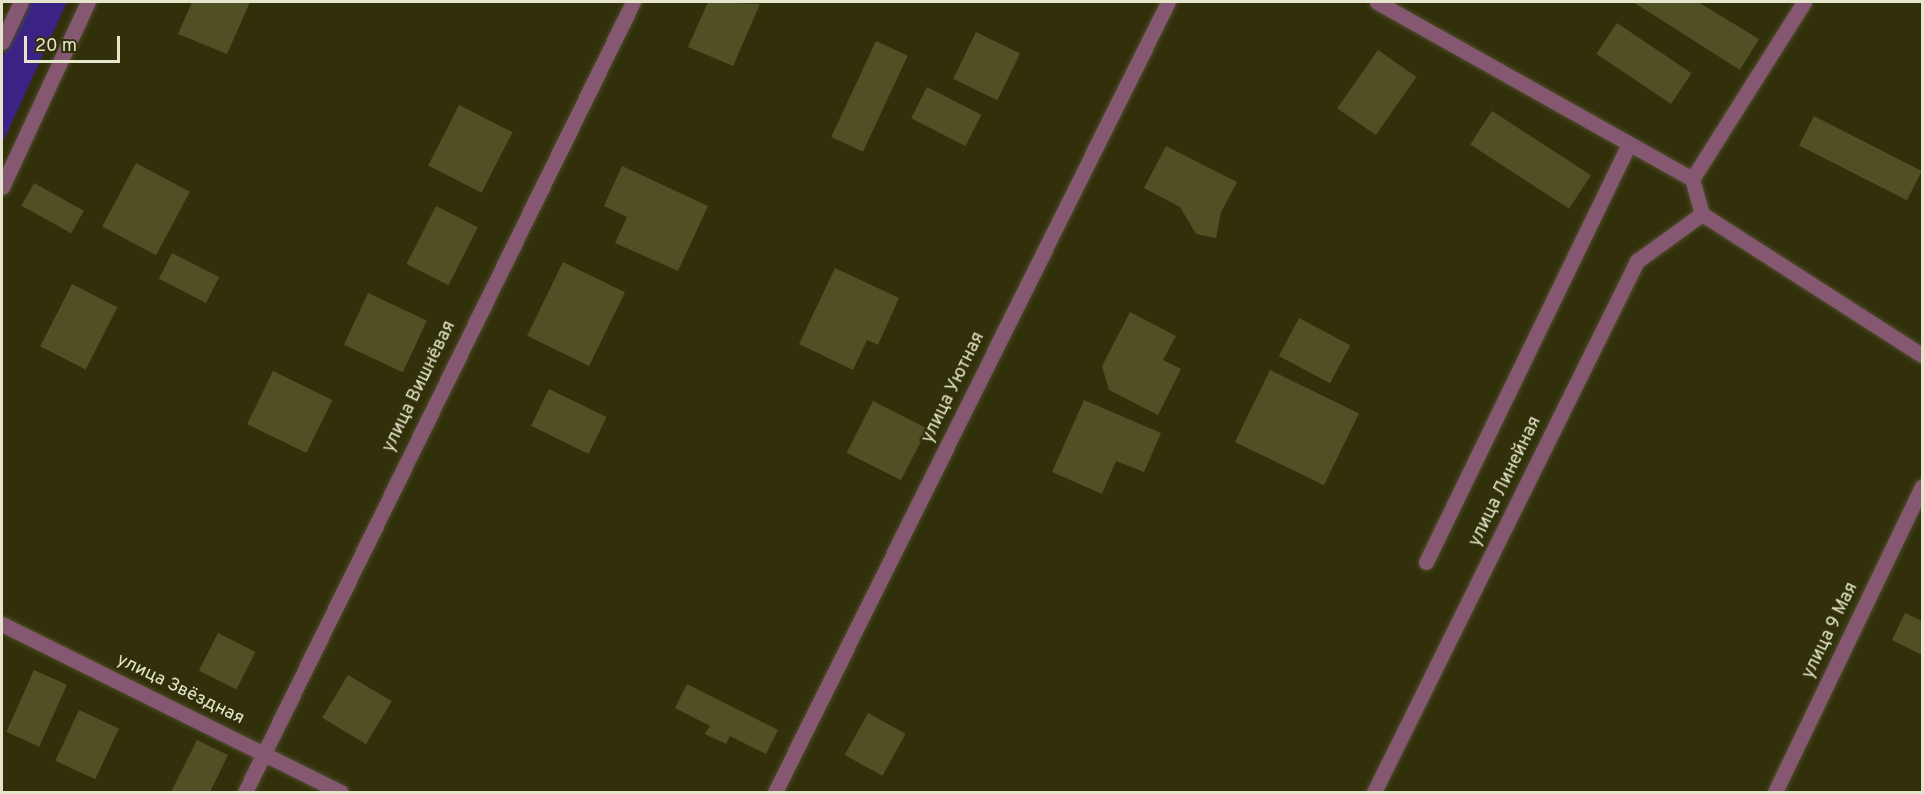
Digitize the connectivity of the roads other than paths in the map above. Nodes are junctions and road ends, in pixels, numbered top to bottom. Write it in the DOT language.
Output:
graph roads {
  1 [pos="21,2"];
  2 [pos="88,2"];
  3 [pos="633,2"];
  4 [pos="1168,2"];
  5 [pos="1377,2"];
  6 [pos="1804,2"];
  7 [pos="2,42"];
  8 [pos="1628,146"];
  9 [pos="1692,180"];
  10 [pos="2,187"];
  11 [pos="1702,214"];
  12 [pos="1923,355"];
  13 [pos="1923,487"];
  14 [pos="1426,562"];
  15 [pos="2,624"];
  16 [pos="264,753"];
  17 [pos="245,792"];
  18 [pos="341,792"];
  19 [pos="775,792"];
  20 [pos="1374,792"];
  21 [pos="1775,792"];
  1 -- 7 [label="street"];
  2 -- 10 [label="street"];
  3 -- 16 [label="street, улица Вишнёвая"];
  4 -- 19 [label="street, улица Уютная"];
  5 -- 8 [label="street"];
  6 -- 9 [label="street"];
  8 -- 9 [label="street"];
  8 -- 14 [label="street"];
  9 -- 11 [label="street"];
  11 -- 12 [label="street"];
  11 -- 20 [label="street, улица Линейная"];
  13 -- 21 [label="street, улица 9 Мая"];
  15 -- 16 [label="street, улица Звёздная"];
  16 -- 17 [label="street, улица Вишнёвая"];
  16 -- 18 [label="street, улица Звёздная"];
}
